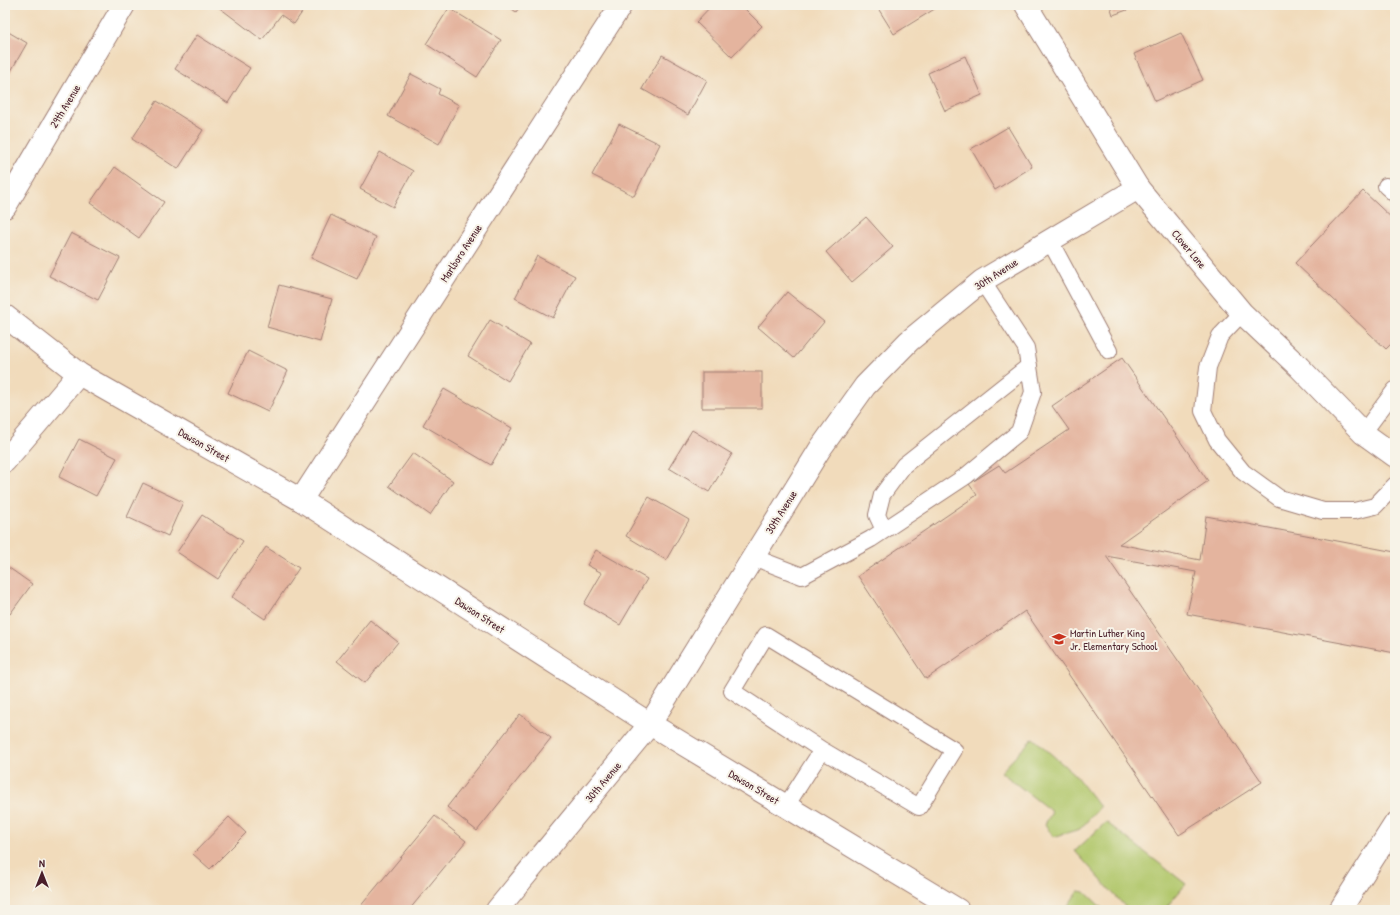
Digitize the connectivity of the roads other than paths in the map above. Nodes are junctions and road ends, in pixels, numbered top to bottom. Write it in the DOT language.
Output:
graph roads {
  1 [pos="124,5"];
  2 [pos="621,5"];
  3 [pos="1026,5"];
  4 [pos="1138,188"];
  5 [pos="5,207"];
  6 [pos="1050,241"];
  7 [pos="982,281"];
  8 [pos="1242,313"];
  9 [pos="5,316"];
  10 [pos="1109,351"];
  11 [pos="1029,366"];
  12 [pos="79,374"];
  13 [pos="1395,390"];
  14 [pos="1363,433"];
  15 [pos="1395,456"];
  16 [pos="5,461"];
  17 [pos="1395,485"];
  18 [pos="301,500"];
  19 [pos="884,530"];
  20 [pos="753,557"];
  21 [pos="650,724"];
  22 [pos="822,750"];
  23 [pos="786,806"];
  24 [pos="1395,824"];
  25 [pos="497,910"];
  26 [pos="958,910"];
  27 [pos="1340,910"];
  1 -- 5 [label="street, 29th Avenue"];
  2 -- 18 [label="street, Marlboro Avenue"];
  3 -- 4 [label="street, Clover Lane"];
  4 -- 6 [label="street, 30th Avenue"];
  4 -- 8 [label="street, Clover Lane"];
  6 -- 7 [label="street, 30th Avenue"];
  6 -- 10 [label="lane"];
  7 -- 11 [label="lane"];
  7 -- 20 [label="street, 30th Avenue"];
  8 -- 14 [label="street, Clover Lane"];
  8 -- 17 [label="lane"];
  9 -- 12 [label="street, Dawson Street"];
  11 -- 19 [label="lane"];
  11 -- 19 [label="lane"];
  12 -- 16 [label="street"];
  12 -- 18 [label="street, Dawson Street"];
  13 -- 14 [label="lane"];
  14 -- 15 [label="street, Clover Lane"];
  18 -- 21 [label="street, Dawson Street"];
  19 -- 20 [label="lane"];
  20 -- 21 [label="street, 30th Avenue"];
  21 -- 23 [label="street, Dawson Street"];
  21 -- 25 [label="street, 30th Avenue"];
  22 -- 22 [label="lane"];
  22 -- 23 [label="lane"];
  23 -- 26 [label="street, Dawson Street"];
  24 -- 27 [label="street"];
}
